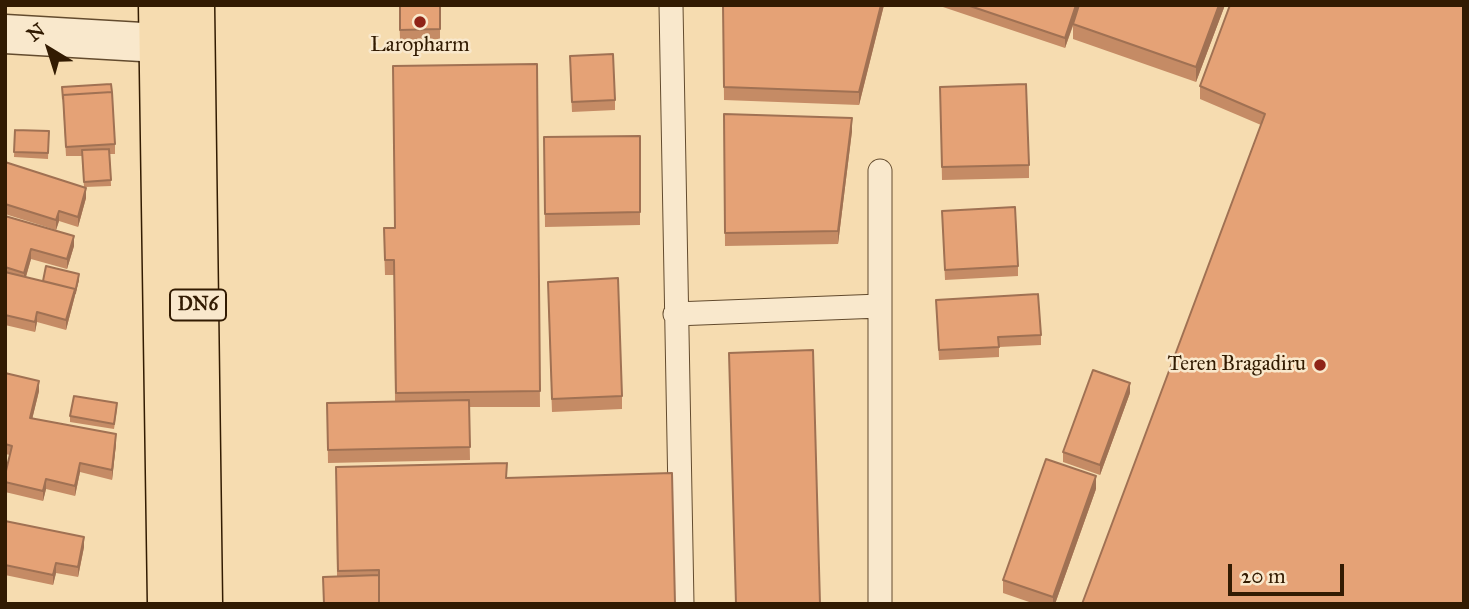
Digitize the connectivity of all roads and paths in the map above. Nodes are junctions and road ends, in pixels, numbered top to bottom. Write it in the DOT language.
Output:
graph roads {
  1 [pos="158,5"];
  2 [pos="195,5"];
  3 [pos="671,5"];
  4 [pos="5,34"];
  5 [pos="159,43"];
  6 [pos="880,171"];
  7 [pos="880,306"];
  8 [pos="675,314"];
  9 [pos="167,604"];
  10 [pos="203,604"];
  11 [pos="682,604"];
  12 [pos="880,604"];
  1 -- 5 [label="highway, DN6"];
  2 -- 10 [label="highway, DN6"];
  3 -- 8 [label="lane"];
  4 -- 5 [label="street"];
  5 -- 9 [label="highway, DN6"];
  6 -- 7 [label="lane"];
  7 -- 8 [label="lane"];
  7 -- 12 [label="lane"];
  8 -- 11 [label="lane"];
}
